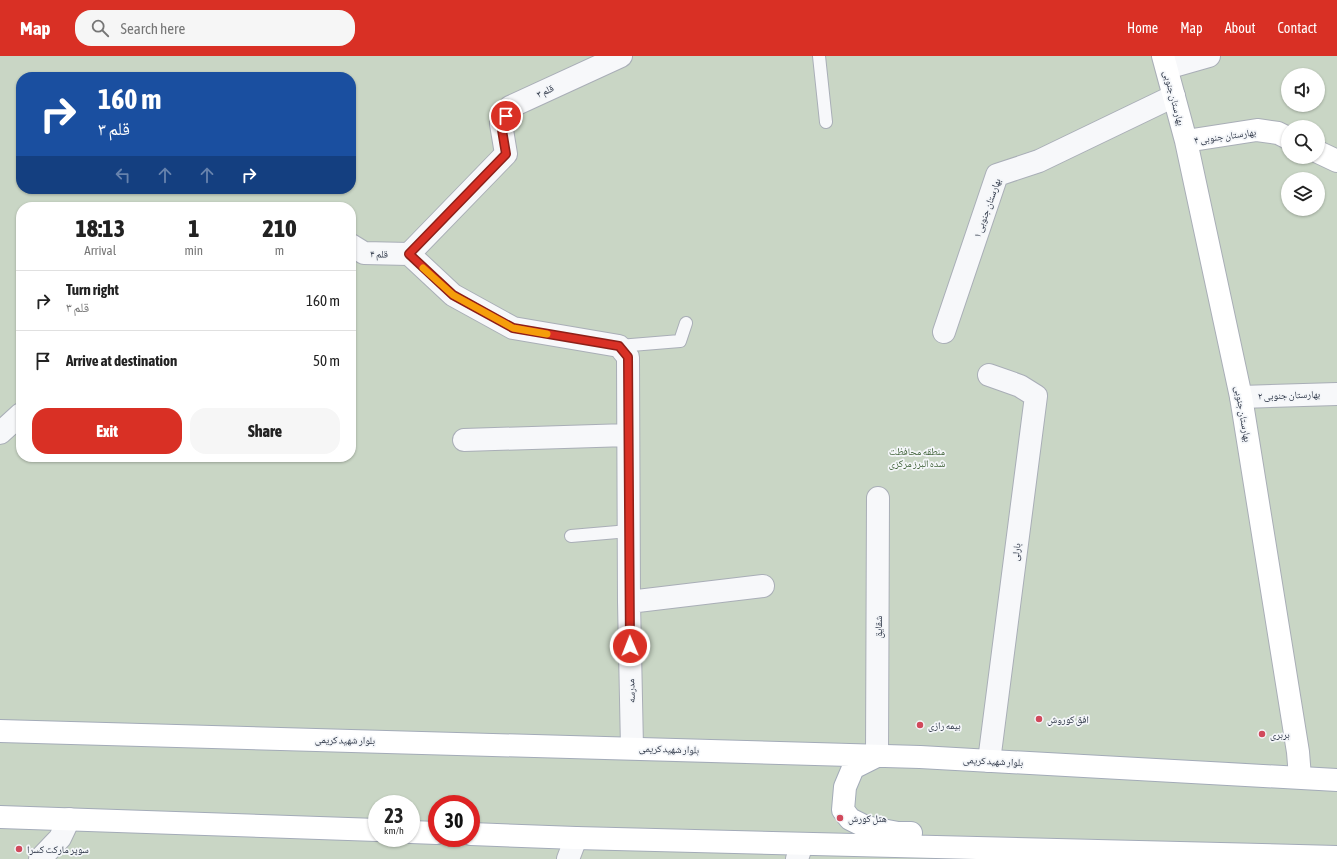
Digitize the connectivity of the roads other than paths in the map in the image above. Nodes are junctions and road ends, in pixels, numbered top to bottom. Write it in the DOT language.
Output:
graph roads {
  1 [pos="621,56"];
  2 [pos="819,56"];
  3 [pos="1209,56"];
  4 [pos="1165,62"];
  5 [pos="1174,96"];
  6 [pos="826,122"];
  7 [pos="1281,134"];
  8 [pos="1186,141"];
  9 [pos="1325,155"];
  10 [pos="1337,161"];
  11 [pos="356,249"];
  12 [pos="409,254"];
  13 [pos="686,323"];
  14 [pos="944,332"];
  15 [pos="619,346"];
  16 [pos="989,375"];
  17 [pos="1337,394"];
  18 [pos="1241,397"];
  19 [pos="16,419"];
  20 [pos="0,433"];
  21 [pos="628,435"];
  22 [pos="464,440"];
  23 [pos="878,498"];
  24 [pos="629,532"];
  25 [pos="571,536"];
  26 [pos="763,586"];
  27 [pos="629,602"];
  28 [pos="0,731"];
  29 [pos="632,748"];
  30 [pos="877,756"];
  31 [pos="989,760"];
  32 [pos="1300,777"];
  33 [pos="1337,780"];
  34 [pos="0,817"];
  35 [pos="69,819"];
  36 [pos="368,830"];
  37 [pos="480,834"];
  38 [pos="576,838"];
  39 [pos="800,851"];
  40 [pos="1178,853"];
  41 [pos="1337,857"];
  42 [pos="1307,858"];
  43 [pos="40,859"];
  44 [pos="568,859"];
  1 -- 12 [label="street, قلم ۳"];
  2 -- 6 [label="lane"];
  3 -- 4 [label="street"];
  4 -- 5 [label="main road, بهارستان جنوبی"];
  5 -- 8 [label="main road, بهارستان جنوبی"];
  5 -- 14 [label="street, بهارستان جنوبی ۱"];
  7 -- 8 [label="main road, بهارستان جنوبی ۴"];
  8 -- 18 [label="main road, بهارستان جنوبی"];
  9 -- 10 [label="main road"];
  11 -- 12 [label="street, قلم ۴"];
  12 -- 15 [label="street"];
  13 -- 15 [label="lane"];
  15 -- 21 [label="street, مدرسه"];
  16 -- 31 [label="street, بارلی"];
  17 -- 18 [label="street, بهارستان جنوبی ۲"];
  18 -- 32 [label="main road, بهارستان جنوبی"];
  19 -- 20 [label="street"];
  21 -- 22 [label="street"];
  21 -- 24 [label="street, مدرسه"];
  23 -- 30 [label="street, شقایق"];
  24 -- 25 [label="lane"];
  24 -- 27 [label="street, مدرسه"];
  26 -- 27 [label="street"];
  27 -- 29 [label="street, مدرسه"];
  28 -- 29 [label="main road, بلوار شهید کریمی"];
  29 -- 30 [label="main road, بلوار شهید کریمی"];
  30 -- 31 [label="main road, بلوار شهید کریمی"];
  30 -- 40 [label="main road"];
  31 -- 32 [label="main road, بلوار شهید کریمی"];
  32 -- 33 [label="main road, بلوار شهید کریمی"];
  34 -- 35 [label="main road"];
  35 -- 36 [label="main road"];
  35 -- 43 [label="street"];
  37 -- 38 [label="main road"];
  38 -- 39 [label="main road"];
  38 -- 44 [label="street"];
  39 -- 40 [label="main road"];
  40 -- 42 [label="main road"];
  41 -- 42 [label="main road"];
}
